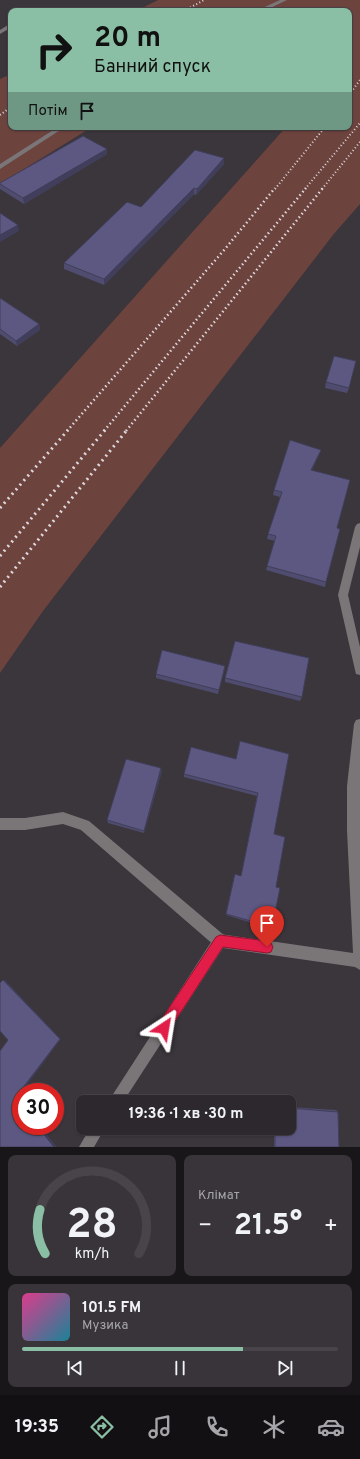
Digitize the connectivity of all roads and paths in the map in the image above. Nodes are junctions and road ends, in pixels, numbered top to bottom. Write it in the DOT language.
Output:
graph roads {
  1 [pos="284,0"];
  2 [pos="266,8"];
  3 [pos="0,24"];
  4 [pos="0,32"];
  5 [pos="57,130"];
  6 [pos="0,167"];
  7 [pos="360,527"];
  8 [pos="360,670"];
  9 [pos="360,724"];
  10 [pos="0,824"];
  11 [pos="220,941"];
  12 [pos="360,962"];
  13 [pos="120,1095"];
  14 [pos="94,1135"];
  15 [pos="86,1147"];
  1 -- 2 [label="street"];
  3 -- 4 [label="street"];
  5 -- 6 [label="street"];
  7 -- 8 [label="street"];
  9 -- 12 [label="street"];
  10 -- 11 [label="street"];
  11 -- 12 [label="street"];
  11 -- 13 [label="street"];
  14 -- 15 [label="street"];
}
